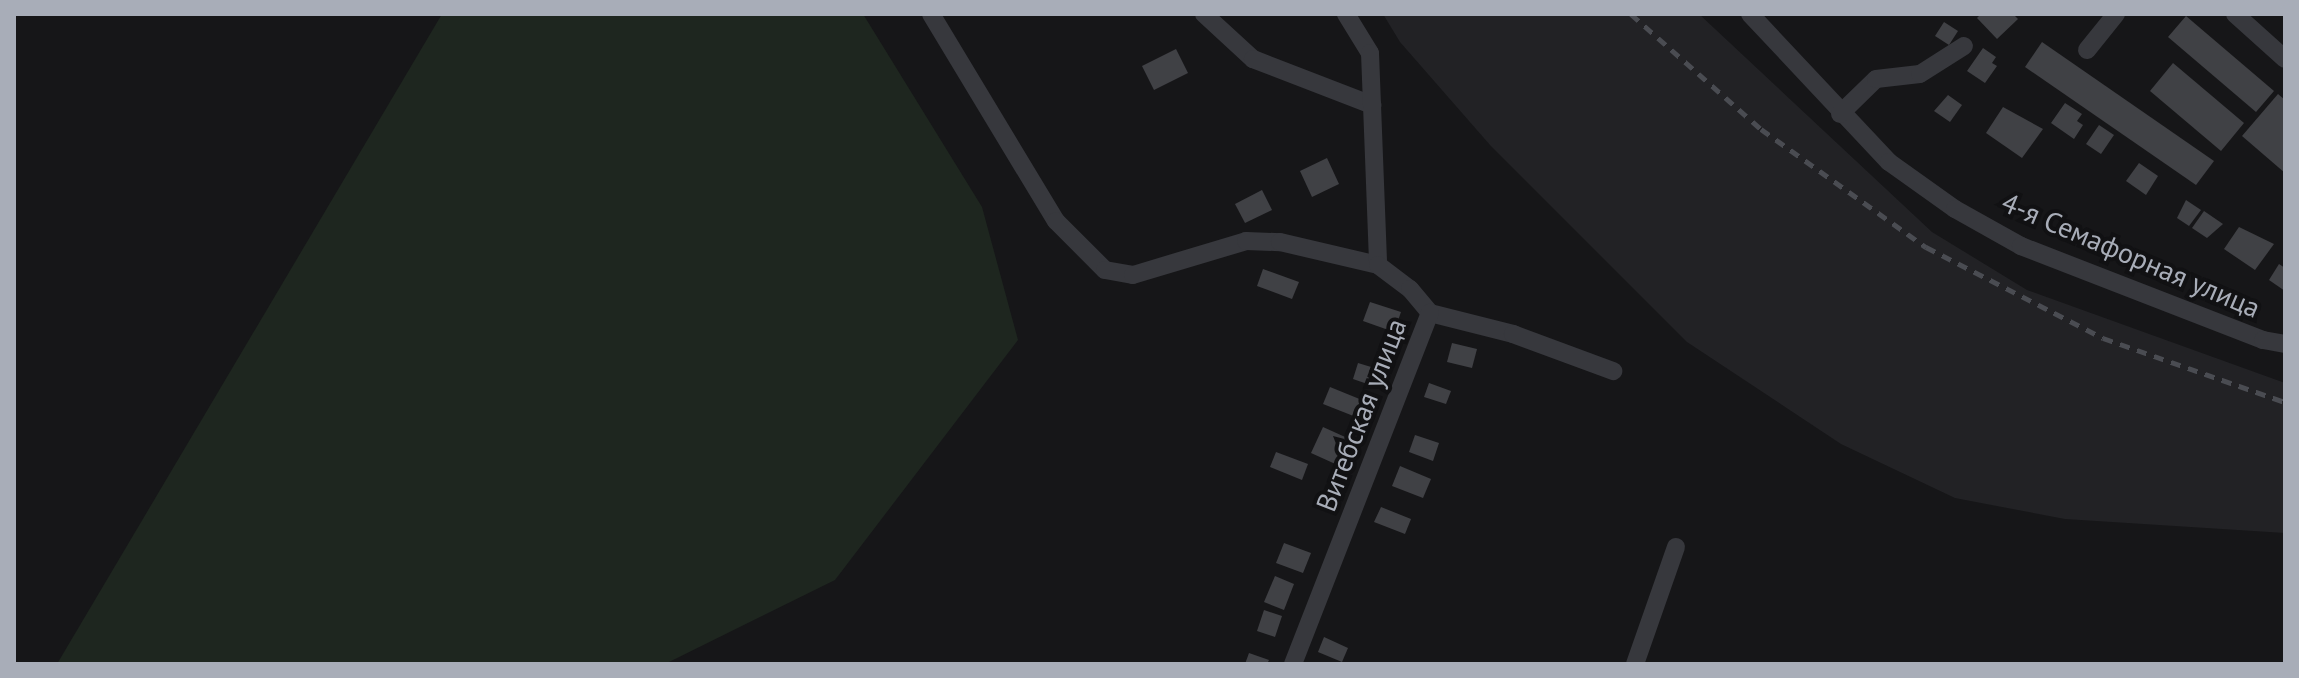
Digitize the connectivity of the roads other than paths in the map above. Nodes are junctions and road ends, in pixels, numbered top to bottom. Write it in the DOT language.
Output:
graph roads {
  1 [pos="931,14"];
  2 [pos="1204,14"];
  3 [pos="1346,14"];
  4 [pos="1750,14"];
  5 [pos="2116,14"];
  6 [pos="2235,14"];
  7 [pos="1964,46"];
  8 [pos="2087,50"];
  9 [pos="2285,59"];
  10 [pos="1372,105"];
  11 [pos="1840,114"];
  12 [pos="1378,265"];
  13 [pos="1430,313"];
  14 [pos="2285,344"];
  15 [pos="1613,371"];
  16 [pos="1676,547"];
  17 [pos="1293,664"];
  18 [pos="1635,664"];
  1 -- 12 [label="street"];
  2 -- 10 [label="street"];
  3 -- 10 [label="street"];
  4 -- 11 [label="street, 4-я Семафорная улица"];
  5 -- 8 [label="street"];
  6 -- 9 [label="street"];
  7 -- 11 [label="street"];
  10 -- 12 [label="street"];
  11 -- 14 [label="street, 4-я Семафорная улица"];
  12 -- 13 [label="street, Витебская улица"];
  13 -- 15 [label="street"];
  13 -- 17 [label="street, Витебская улица"];
  16 -- 18 [label="street"];
}
